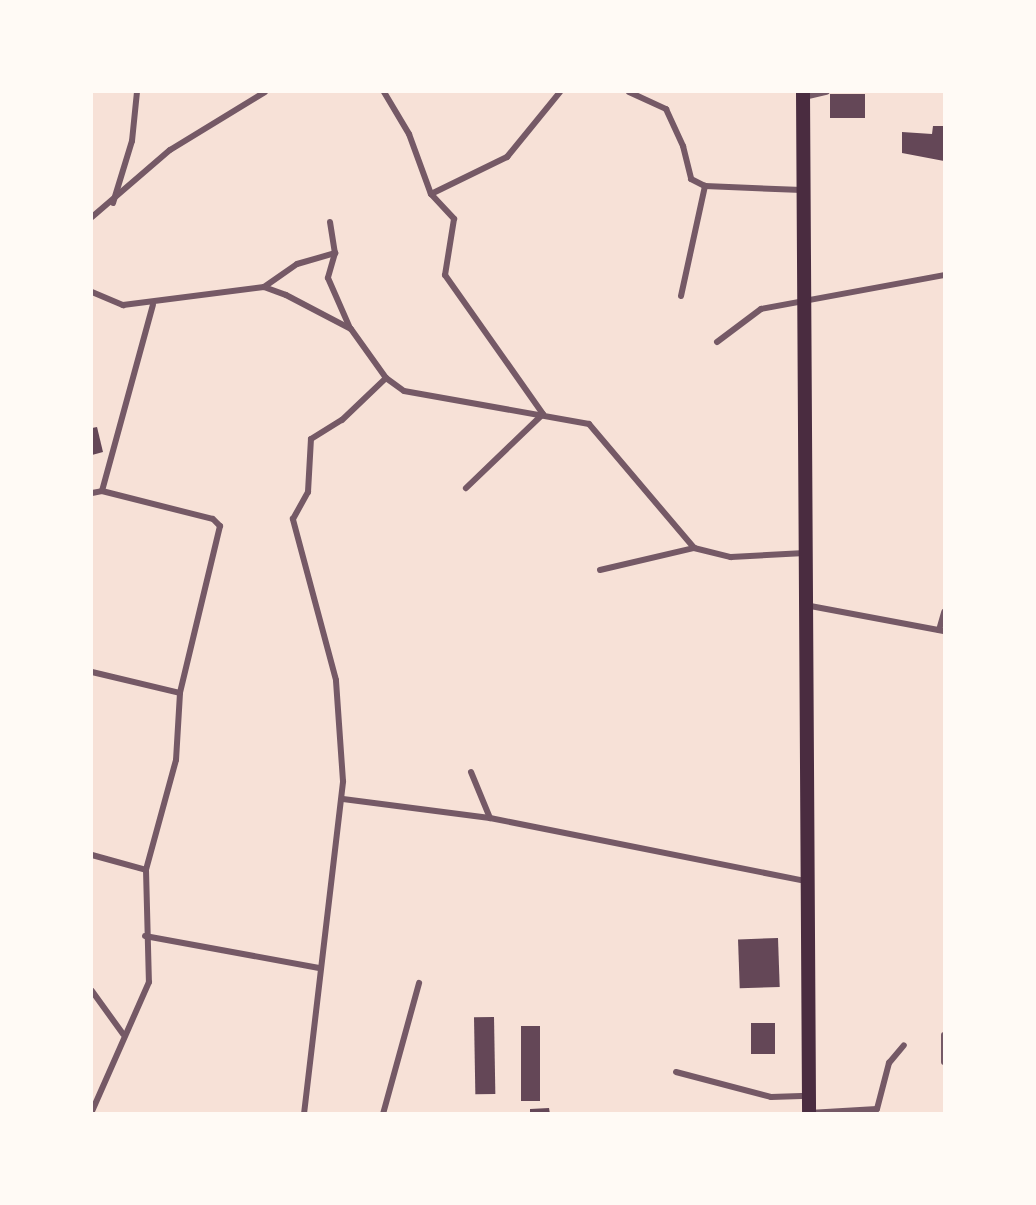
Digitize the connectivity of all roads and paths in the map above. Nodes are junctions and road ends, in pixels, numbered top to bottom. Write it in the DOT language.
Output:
graph roads {
  1 [pos="137,92"];
  2 [pos="265,92"];
  3 [pos="384,92"];
  4 [pos="560,92"];
  5 [pos="629,92"];
  6 [pos="826,92"];
  7 [pos="803,94"];
  8 [pos="705,186"];
  9 [pos="802,190"];
  10 [pos="431,194"];
  11 [pos="112,204"];
  12 [pos="92,217"];
  13 [pos="330,222"];
  14 [pos="335,253"];
  15 [pos="945,275"];
  16 [pos="264,287"];
  17 [pos="92,292"];
  18 [pos="681,296"];
  19 [pos="802,300"];
  20 [pos="153,305"];
  21 [pos="351,329"];
  22 [pos="717,342"];
  23 [pos="386,378"];
  24 [pos="543,414"];
  25 [pos="466,488"];
  26 [pos="102,491"];
  27 [pos="92,493"];
  28 [pos="694,548"];
  29 [pos="805,553"];
  30 [pos="600,570"];
  31 [pos="804,605"];
  32 [pos="945,612"];
  33 [pos="942,630"];
  34 [pos="92,672"];
  35 [pos="180,693"];
  36 [pos="471,772"];
  37 [pos="343,798"];
  38 [pos="490,818"];
  39 [pos="92,855"];
  40 [pos="146,870"];
  41 [pos="805,881"];
  42 [pos="145,936"];
  43 [pos="319,968"];
  44 [pos="419,983"];
  45 [pos="92,991"];
  46 [pos="123,1034"];
  47 [pos="945,1035"];
  48 [pos="904,1045"];
  49 [pos="945,1062"];
  50 [pos="676,1072"];
  51 [pos="92,1086"];
  52 [pos="98,1091"];
  53 [pos="809,1096"];
  54 [pos="92,1111"];
  55 [pos="304,1113"];
  56 [pos="383,1113"];
  57 [pos="809,1113"];
  1 -- 11 [label="street"];
  2 -- 11 [label="street"];
  3 -- 10 [label="street"];
  4 -- 10 [label="street"];
  5 -- 8 [label="street"];
  6 -- 7 [label="street"];
  7 -- 9 [label="main road"];
  8 -- 9 [label="street"];
  8 -- 18 [label="street"];
  9 -- 19 [label="main road"];
  10 -- 24 [label="street"];
  11 -- 12 [label="street"];
  13 -- 14 [label="street"];
  14 -- 16 [label="street"];
  14 -- 21 [label="street"];
  15 -- 19 [label="street"];
  16 -- 20 [label="street"];
  16 -- 21 [label="street"];
  17 -- 20 [label="street"];
  19 -- 22 [label="street"];
  19 -- 29 [label="main road"];
  20 -- 26 [label="street"];
  21 -- 23 [label="street"];
  23 -- 24 [label="street"];
  23 -- 37 [label="street"];
  24 -- 25 [label="street"];
  24 -- 28 [label="street"];
  26 -- 27 [label="street"];
  26 -- 35 [label="street"];
  28 -- 29 [label="street"];
  28 -- 30 [label="street"];
  29 -- 31 [label="main road"];
  31 -- 33 [label="street"];
  31 -- 41 [label="main road"];
  32 -- 33 [label="street"];
  34 -- 35 [label="street"];
  35 -- 40 [label="street"];
  36 -- 38 [label="street"];
  37 -- 38 [label="street"];
  37 -- 43 [label="street"];
  38 -- 41 [label="street"];
  39 -- 40 [label="street"];
  40 -- 42 [label="street"];
  41 -- 53 [label="main road"];
  42 -- 43 [label="street"];
  42 -- 46 [label="street"];
  43 -- 55 [label="street"];
  44 -- 56 [label="street"];
  45 -- 46 [label="street"];
  46 -- 52 [label="street"];
  47 -- 49 [label="street"];
  48 -- 57 [label="street"];
  50 -- 53 [label="street"];
  51 -- 52 [label="street"];
  52 -- 54 [label="street"];
  53 -- 57 [label="main road"];
}
